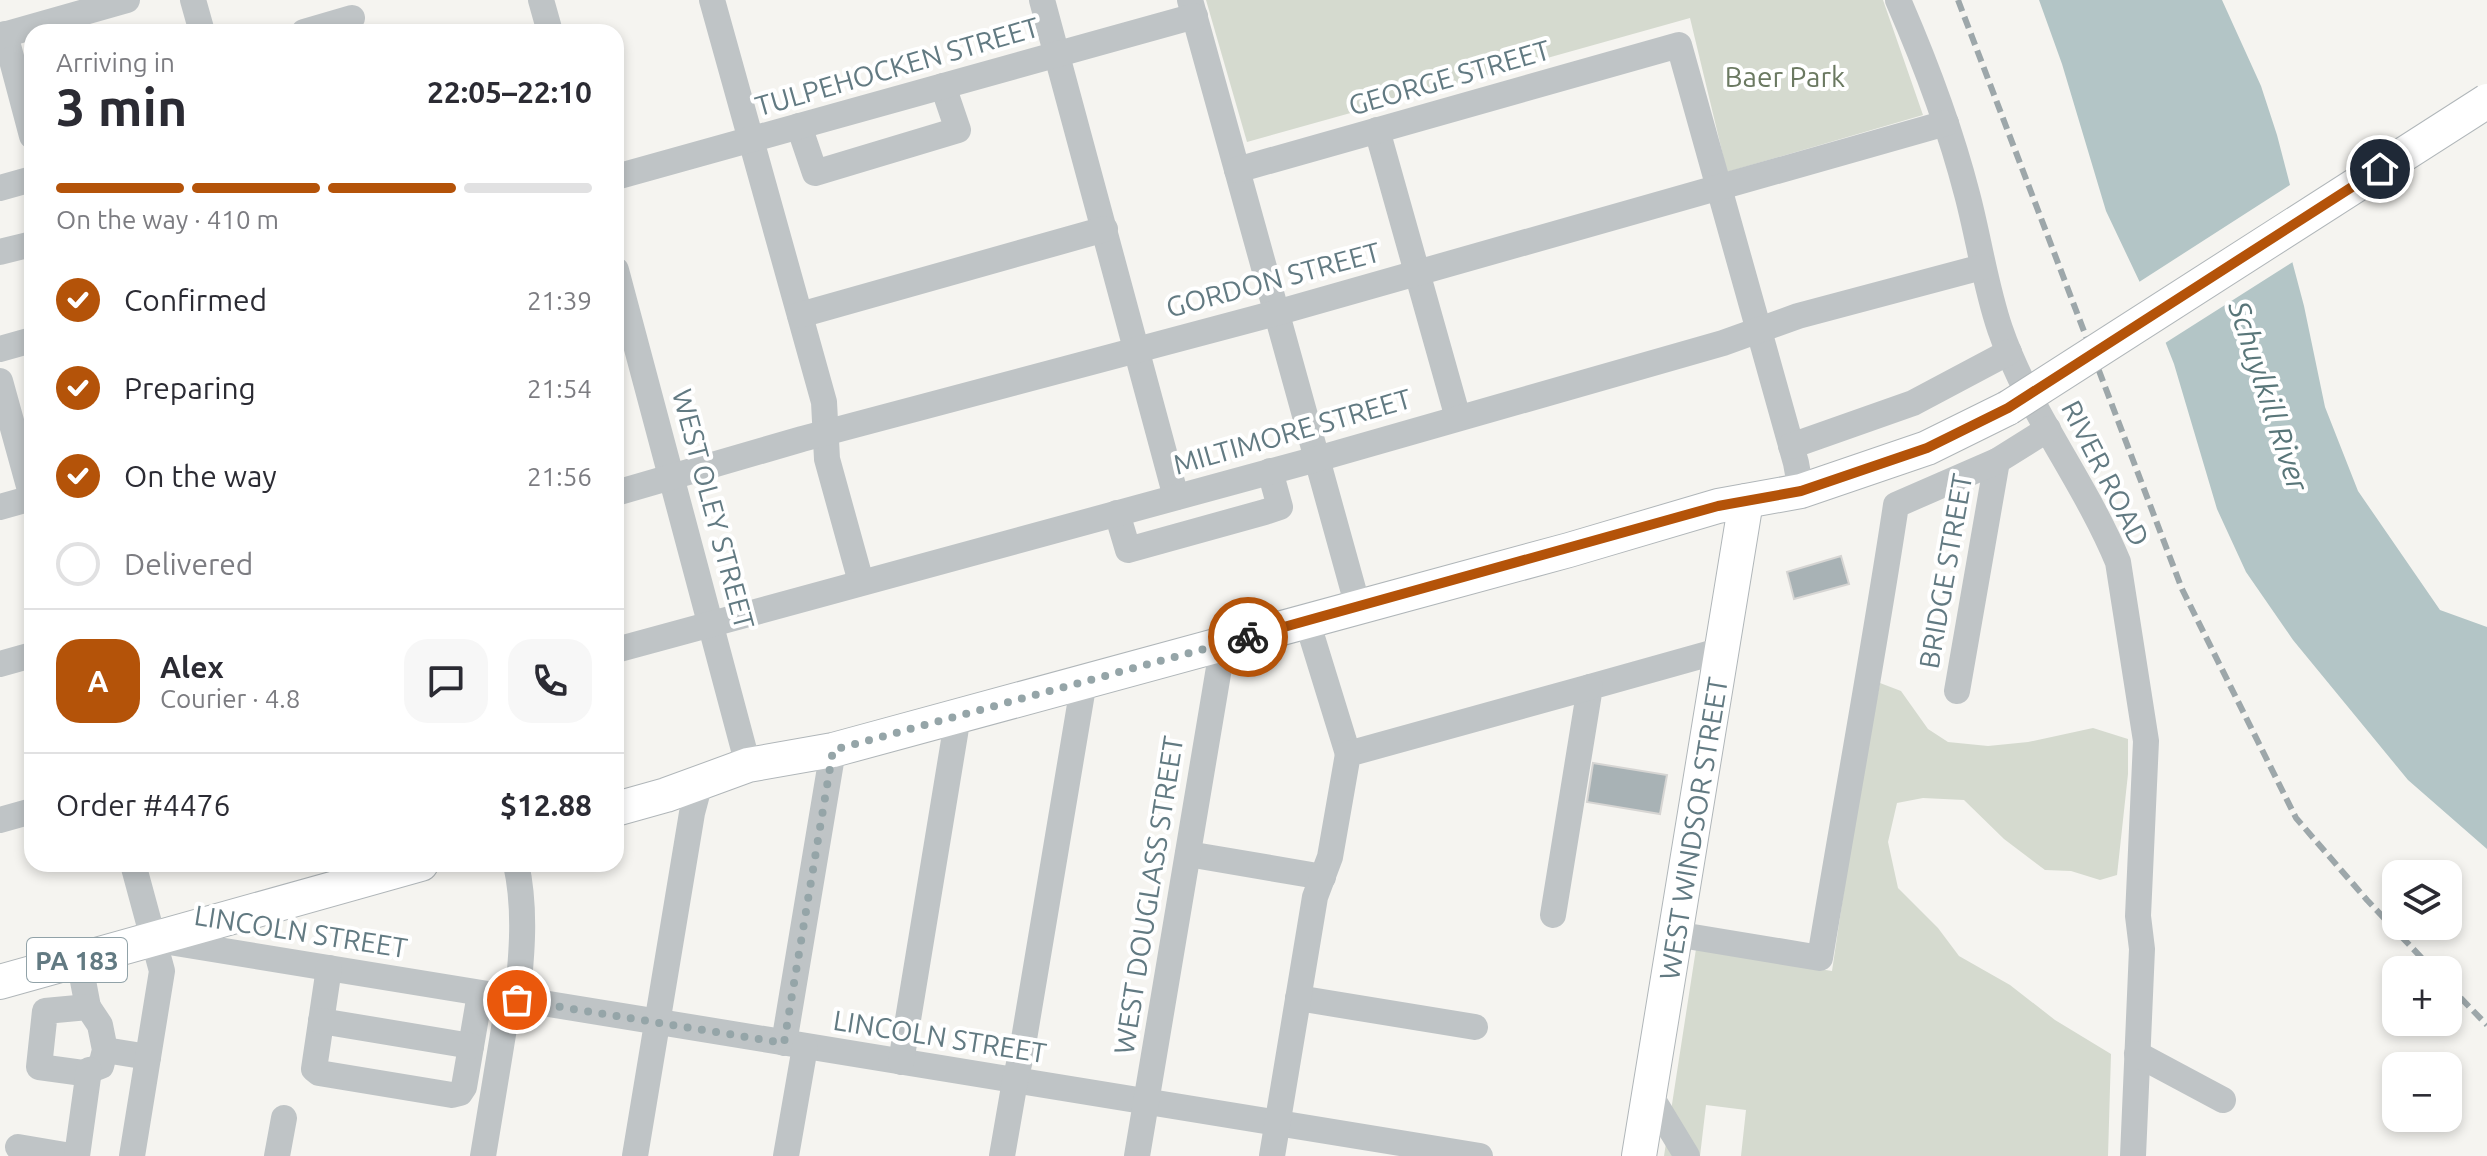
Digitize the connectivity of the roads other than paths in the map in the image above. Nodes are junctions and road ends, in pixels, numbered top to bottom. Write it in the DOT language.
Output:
graph roads {
  1 [pos="127,0"];
  2 [pos="193,0"];
  3 [pos="541,0"];
  4 [pos="712,0"];
  5 [pos="1042,0"];
  6 [pos="1898,0"];
  7 [pos="1192,8"];
  8 [pos="352,18"];
  9 [pos="41,24"];
  10 [pos="200,24"];
  11 [pos="331,24"];
  12 [pos="545,24"];
  13 [pos="24,29"];
  14 [pos="2,35"];
  15 [pos="1057,55"];
  16 [pos="943,86"];
  17 [pos="24,98"];
  18 [pos="2487,101"];
  19 [pos="1946,123"];
  20 [pos="799,126"];
  21 [pos="1377,130"];
  22 [pos="751,140"];
  23 [pos="1237,170"];
  24 [pos="624,175"];
  25 [pos="24,181"];
  26 [pos="1718,187"];
  27 [pos="0,188"];
  28 [pos="1105,229"];
  29 [pos="24,246"];
  30 [pos="0,252"];
  31 [pos="1982,267"];
  32 [pos="1417,273"];
  33 [pos="624,299"];
  34 [pos="1276,313"];
  35 [pos="800,315"];
  36 [pos="1759,330"];
  37 [pos="24,342"];
  38 [pos="0,349"];
  39 [pos="1137,349"];
  40 [pos="2009,352"];
  41 [pos="0,381"];
  42 [pos="1458,418"];
  43 [pos="2048,429"];
  44 [pos="826,435"];
  45 [pos="1317,459"];
  46 [pos="1997,461"];
  47 [pos="1796,467"];
  48 [pos="24,469"];
  49 [pos="1270,471"];
  50 [pos="673,477"];
  51 [pos="624,491"];
  52 [pos="1176,497"];
  53 [pos="24,500"];
  54 [pos="1746,501"];
  55 [pos="0,507"];
  56 [pos="1117,513"];
  57 [pos="861,582"];
  58 [pos="1358,607"];
  59 [pos="1307,621"];
  60 [pos="711,623"];
  61 [pos="1223,644"];
  62 [pos="624,648"];
  63 [pos="1722,650"];
  64 [pos="24,657"];
  65 [pos="0,664"];
  66 [pos="1084,681"];
  67 [pos="1590,687"];
  68 [pos="1957,691"];
  69 [pos="958,716"];
  70 [pos="833,750"];
  71 [pos="1348,754"];
  72 [pos="748,765"];
  73 [pos="700,783"];
  74 [pos="624,807"];
  75 [pos="24,813"];
  76 [pos="0,820"];
  77 [pos="1188,854"];
  78 [pos="135,872"];
  79 [pos="393,872"];
  80 [pos="518,872"];
  81 [pos="1323,877"];
  82 [pos="1553,915"];
  83 [pos="1675,934"];
  84 [pos="154,939"];
  85 [pos="79,960"];
  86 [pos="329,968"];
  87 [pos="0,982"];
  88 [pos="480,994"];
  89 [pos="1298,998"];
  90 [pos="513,999"];
  91 [pos="88,1007"];
  92 [pos="321,1021"];
  93 [pos="657,1023"];
  94 [pos="1475,1027"];
  95 [pos="794,1045"];
  96 [pos="471,1046"];
  97 [pos="2137,1054"];
  98 [pos="148,1057"];
  99 [pos="97,1060"];
  100 [pos="901,1062"];
  101 [pos="1015,1081"];
  102 [pos="1650,1095"];
  103 [pos="2223,1100"];
  104 [pos="1146,1102"];
  105 [pos="284,1118"];
  106 [pos="1277,1124"];
  107 [pos="18,1147"];
  108 [pos="1359,1147"];
  109 [pos="74,1156"];
  110 [pos="132,1156"];
  111 [pos="277,1156"];
  112 [pos="483,1156"];
  113 [pos="635,1156"];
  114 [pos="786,1156"];
  115 [pos="1002,1156"];
  116 [pos="1137,1156"];
  117 [pos="1272,1156"];
  118 [pos="1480,1156"];
  119 [pos="1639,1156"];
  120 [pos="1687,1156"];
  121 [pos="2133,1156"];
  1 -- 9 [label="street"];
  2 -- 10 [label="street"];
  3 -- 12 [label="street"];
  4 -- 22 [label="street"];
  5 -- 15 [label="street"];
  6 -- 19 [label="street, RIVER ROAD"];
  7 -- 15 [label="street, TULPEHOCKEN STREET"];
  7 -- 23 [label="street"];
  8 -- 11 [label="street"];
  13 -- 14 [label="street"];
  14 -- 17 [label="street"];
  15 -- 16 [label="street, TULPEHOCKEN STREET"];
  15 -- 28 [label="street"];
  16 -- 20 [label="street, TULPEHOCKEN STREET"];
  16 -- 20 [label="street"];
  18 -- 47 [label="main road, bridge"];
  19 -- 26 [label="street, GORDON STREET"];
  19 -- 31 [label="street, RIVER ROAD"];
  20 -- 22 [label="street, TULPEHOCKEN STREET"];
  21 -- 23 [label="street, GEORGE STREET"];
  21 -- 26 [label="street, GEORGE STREET"];
  21 -- 32 [label="street"];
  22 -- 24 [label="street, TULPEHOCKEN STREET"];
  22 -- 35 [label="street"];
  23 -- 34 [label="street"];
  25 -- 27 [label="street"];
  26 -- 32 [label="street, GORDON STREET"];
  26 -- 36 [label="street"];
  28 -- 35 [label="street"];
  28 -- 39 [label="street"];
  29 -- 30 [label="street"];
  31 -- 36 [label="street, MILTIMORE STREET"];
  31 -- 40 [label="street, RIVER ROAD"];
  32 -- 34 [label="street, GORDON STREET"];
  32 -- 42 [label="street"];
  33 -- 50 [label="street, WEST OLEY STREET"];
  34 -- 39 [label="street, GORDON STREET"];
  34 -- 45 [label="street"];
  35 -- 44 [label="street"];
  36 -- 42 [label="street, MILTIMORE STREET"];
  36 -- 47 [label="street"];
  37 -- 38 [label="street"];
  39 -- 44 [label="street, GORDON STREET"];
  39 -- 52 [label="street"];
  40 -- 43 [label="street, RIVER ROAD"];
  40 -- 47 [label="street"];
  41 -- 48 [label="street"];
  42 -- 45 [label="street, MILTIMORE STREET"];
  43 -- 46 [label="street"];
  43 -- 97 [label="street, RIVER ROAD"];
  44 -- 50 [label="street, GORDON STREET"];
  44 -- 57 [label="street"];
  45 -- 49 [label="street, MILTIMORE STREET"];
  45 -- 58 [label="street"];
  46 -- 68 [label="street, BRIDGE STREET"];
  46 -- 83 [label="street"];
  47 -- 54 [label="main road"];
  49 -- 52 [label="street, MILTIMORE STREET"];
  49 -- 56 [label="street"];
  50 -- 51 [label="street, GORDON STREET"];
  50 -- 60 [label="street, WEST OLEY STREET"];
  52 -- 56 [label="street, MILTIMORE STREET"];
  53 -- 55 [label="street"];
  54 -- 58 [label="main road"];
  54 -- 63 [label="main road, WEST WINDSOR STREET"];
  56 -- 57 [label="street, MILTIMORE STREET"];
  57 -- 60 [label="street, MILTIMORE STREET"];
  58 -- 59 [label="main road"];
  59 -- 61 [label="main road"];
  59 -- 71 [label="street"];
  60 -- 62 [label="street, MILTIMORE STREET"];
  60 -- 72 [label="street, WEST OLEY STREET"];
  61 -- 66 [label="main road"];
  61 -- 77 [label="street, WEST DOUGLASS STREET"];
  63 -- 67 [label="street"];
  63 -- 83 [label="main road, WEST WINDSOR STREET"];
  64 -- 65 [label="street"];
  66 -- 69 [label="main road"];
  66 -- 101 [label="street"];
  67 -- 71 [label="street"];
  67 -- 82 [label="street"];
  69 -- 70 [label="main road"];
  69 -- 100 [label="street"];
  70 -- 72 [label="main road"];
  70 -- 95 [label="street"];
  71 -- 81 [label="street"];
  72 -- 73 [label="main road"];
  73 -- 74 [label="main road"];
  73 -- 93 [label="street"];
  75 -- 76 [label="street"];
  77 -- 81 [label="street"];
  77 -- 104 [label="street, WEST DOUGLASS STREET"];
  78 -- 84 [label="street"];
  79 -- 84 [label="main road, PA 183"];
  80 -- 90 [label="street"];
  81 -- 89 [label="street"];
  83 -- 102 [label="main road, WEST WINDSOR STREET"];
  84 -- 85 [label="main road, PA 183"];
  84 -- 86 [label="street, LINCOLN STREET"];
  84 -- 98 [label="street"];
  85 -- 87 [label="main road, PA 183"];
  85 -- 91 [label="street"];
  86 -- 88 [label="street, LINCOLN STREET"];
  86 -- 92 [label="street"];
  88 -- 90 [label="street, LINCOLN STREET"];
  88 -- 96 [label="street"];
  89 -- 94 [label="street"];
  89 -- 106 [label="street"];
  90 -- 93 [label="street, LINCOLN STREET"];
  90 -- 112 [label="street"];
  91 -- 99 [label="street"];
  91 -- 99 [label="street"];
  92 -- 96 [label="street"];
  92 -- 96 [label="street"];
  93 -- 95 [label="street, LINCOLN STREET"];
  93 -- 113 [label="street"];
  95 -- 100 [label="street, LINCOLN STREET"];
  95 -- 114 [label="street"];
  97 -- 103 [label="street"];
  97 -- 121 [label="street, RIVER ROAD"];
  98 -- 99 [label="street"];
  98 -- 110 [label="street"];
  99 -- 109 [label="street"];
  100 -- 101 [label="street, LINCOLN STREET"];
  101 -- 104 [label="street, LINCOLN STREET"];
  101 -- 115 [label="street"];
  102 -- 119 [label="main road, WEST WINDSOR STREET"];
  102 -- 120 [label="street"];
  104 -- 106 [label="street, LINCOLN STREET"];
  104 -- 116 [label="street, WEST DOUGLASS STREET"];
  105 -- 111 [label="street"];
  106 -- 108 [label="street, LINCOLN STREET"];
  106 -- 117 [label="street"];
  107 -- 109 [label="street"];
  108 -- 118 [label="street, LINCOLN STREET"];
}
